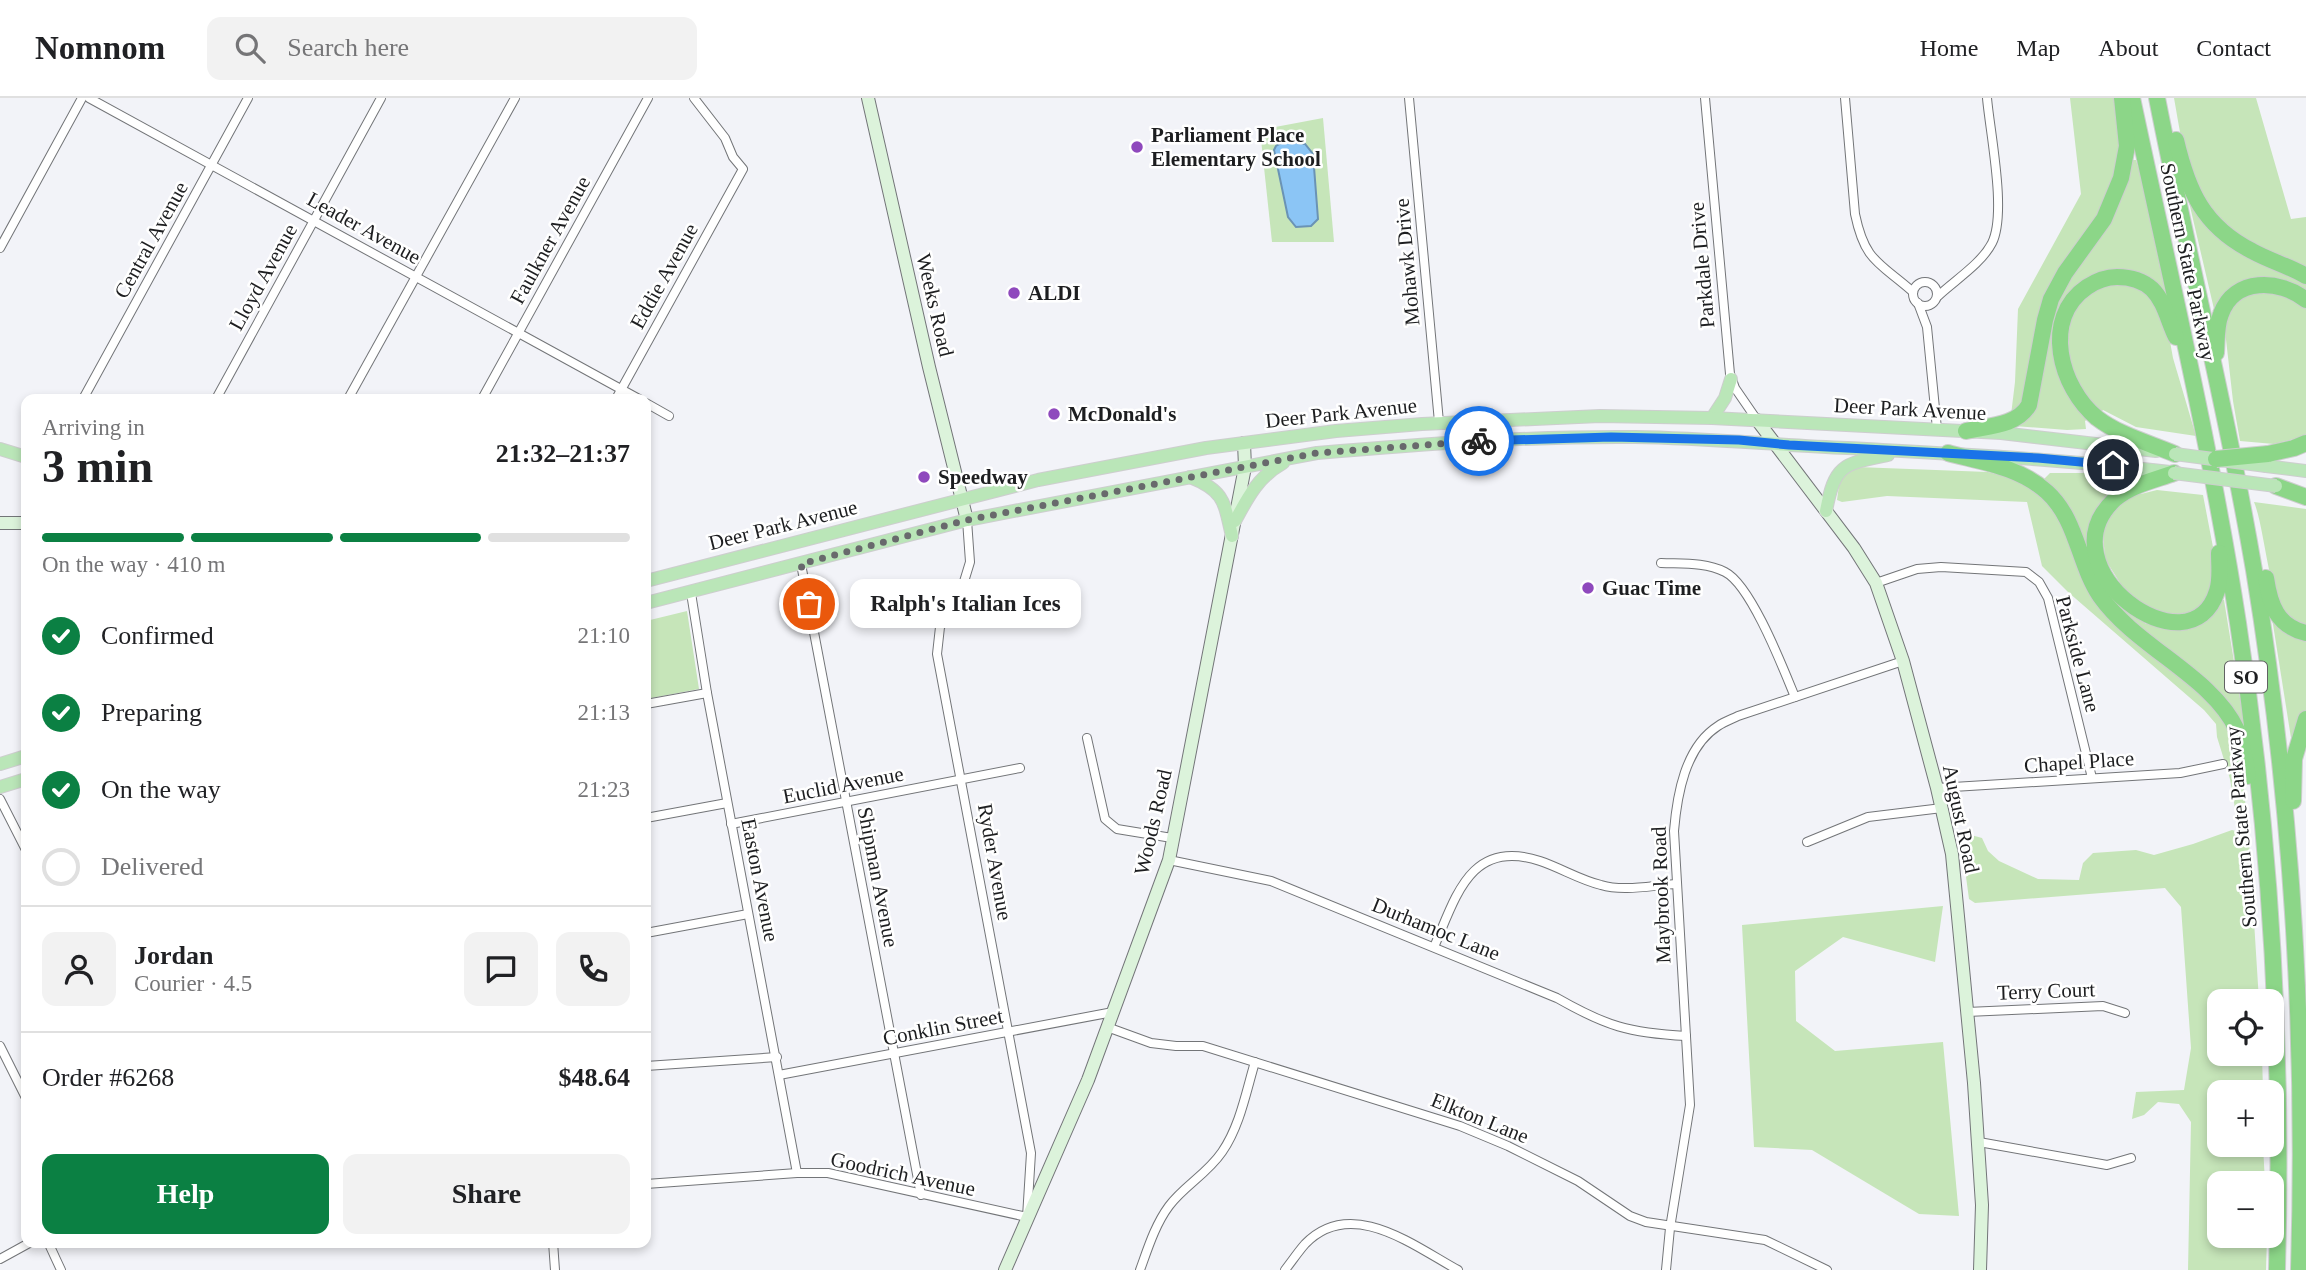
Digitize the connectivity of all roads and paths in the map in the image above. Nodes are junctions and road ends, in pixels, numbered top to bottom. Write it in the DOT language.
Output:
graph roads {
  1 [pos="82,98"];
  2 [pos="89,98"];
  3 [pos="248,98"];
  4 [pos="381,98"];
  5 [pos="515,98"];
  6 [pos="648,98"];
  7 [pos="694,98"];
  8 [pos="868,98"];
  9 [pos="1409,98"];
  10 [pos="1704,98"];
  11 [pos="1845,98"];
  12 [pos="1987,98"];
  13 [pos="2122,98"];
  14 [pos="2132,98"];
  15 [pos="2159,98"];
  16 [pos="212,165"];
  17 [pos="314,219"];
  18 [pos="0,248"];
  19 [pos="415,276"];
  20 [pos="2306,276"];
  21 [pos="1896,277"];
  22 [pos="1957,278"];
  23 [pos="1921,282"];
  24 [pos="1933,284"];
  25 [pos="1913,292"];
  26 [pos="1936,299"];
  27 [pos="2306,300"];
  28 [pos="1917,303"];
  29 [pos="1927,327"];
  30 [pos="519,332"];
  31 [pos="2189,365"];
  32 [pos="2214,372"];
  33 [pos="1731,379"];
  34 [pos="621,389"];
  35 [pos="86,394"];
  36 [pos="219,394"];
  37 [pos="351,394"];
  38 [pos="485,394"];
  39 [pos="618,394"];
  40 [pos="630,394"];
  41 [pos="651,406"];
  42 [pos="669,416"];
  43 [pos="1712,418"];
  44 [pos="1757,420"];
  45 [pos="1439,422"];
  46 [pos="1937,429"];
  47 [pos="1966,431"];
  48 [pos="1244,443"];
  49 [pos="2306,443"];
  50 [pos="1774,444"];
  51 [pos="0,449"];
  52 [pos="1910,451"];
  53 [pos="1948,453"];
  54 [pos="2175,454"];
  55 [pos="21,455"];
  56 [pos="1292,458"];
  57 [pos="2216,459"];
  58 [pos="2267,460"];
  59 [pos="1245,467"];
  60 [pos="2306,471"];
  61 [pos="2174,473"];
  62 [pos="1189,477"];
  63 [pos="2276,486"];
  64 [pos="2306,490"];
  65 [pos="2306,497"];
  66 [pos="961,498"];
  67 [pos="1826,511"];
  68 [pos="2219,511"];
  69 [pos="967,520"];
  70 [pos="1235,521"];
  71 [pos="0,523"];
  72 [pos="21,523"];
  73 [pos="2248,534"];
  74 [pos="1232,536"];
  75 [pos="1661,563"];
  76 [pos="801,564"];
  77 [pos="651,580"];
  78 [pos="1876,583"];
  79 [pos="691,593"];
  80 [pos="651,602"];
  81 [pos="2306,633"];
  82 [pos="1903,661"];
  83 [pos="707,693"];
  84 [pos="1795,697"];
  85 [pos="651,703"];
  86 [pos="2306,719"];
  87 [pos="1087,738"];
  88 [pos="21,758"];
  89 [pos="0,764"];
  90 [pos="2222,764"];
  91 [pos="1020,768"];
  92 [pos="2091,778"];
  93 [pos="962,780"];
  94 [pos="21,781"];
  95 [pos="0,787"];
  96 [pos="1937,788"];
  97 [pos="0,799"];
  98 [pos="846,802"];
  99 [pos="727,803"];
  100 [pos="1941,808"];
  101 [pos="651,817"];
  102 [pos="731,824"];
  103 [pos="1172,838"];
  104 [pos="21,840"];
  105 [pos="1807,842"];
  106 [pos="2265,845"];
  107 [pos="1169,860"];
  108 [pos="2290,860"];
  109 [pos="1676,884"];
  110 [pos="748,914"];
  111 [pos="651,932"];
  112 [pos="1434,947"];
  113 [pos="1113,1012"];
  114 [pos="1966,1012"];
  115 [pos="2125,1013"];
  116 [pos="1107,1027"];
  117 [pos="1009,1032"];
  118 [pos="1686,1036"];
  119 [pos="0,1046"];
  120 [pos="894,1054"];
  121 [pos="776,1057"];
  122 [pos="1255,1062"];
  123 [pos="651,1066"];
  124 [pos="779,1075"];
  125 [pos="21,1088"];
  126 [pos="1979,1142"];
  127 [pos="2131,1158"];
  128 [pos="797,1173"];
  129 [pos="651,1184"];
  130 [pos="922,1195"];
  131 [pos="1027,1217"];
  132 [pos="1670,1227"];
  133 [pos="21,1247"];
  134 [pos="51,1248"];
  135 [pos="554,1248"];
  136 [pos="0,1259"];
  137 [pos="1822,1269"];
  138 [pos="61,1270"];
  139 [pos="555,1270"];
  140 [pos="1005,1270"];
  141 [pos="1140,1270"];
  142 [pos="1285,1270"];
  143 [pos="1458,1270"];
  144 [pos="1666,1270"];
  145 [pos="1980,1270"];
  146 [pos="2277,1270"];
  147 [pos="2299,1270"];
  1 -- 18 [label="street"];
  2 -- 16 [label="street, Leader Avenue"];
  3 -- 16 [label="street, Central Avenue"];
  4 -- 17 [label="street, Lloyd Avenue"];
  5 -- 19 [label="street"];
  6 -- 30 [label="street, Faulkner Avenue"];
  7 -- 34 [label="street, Eddie Avenue"];
  8 -- 66 [label="street, Weeks Road"];
  9 -- 45 [label="street, Mohawk Drive"];
  10 -- 33 [label="street, Parkdale Drive"];
  11 -- 21 [label="street"];
  12 -- 22 [label="street"];
  13 -- 47 [label="highway"];
  14 -- 31 [label="highway, Southern State Parkway / SO"];
  15 -- 20 [label="highway"];
  15 -- 32 [label="highway, Southern State Parkway / SO"];
  16 -- 17 [label="street, Leader Avenue"];
  16 -- 35 [label="street, Central Avenue"];
  17 -- 19 [label="street, Leader Avenue"];
  17 -- 36 [label="street, Lloyd Avenue"];
  19 -- 30 [label="street, Leader Avenue"];
  19 -- 37 [label="street"];
  21 -- 23 [label="street"];
  21 -- 25 [label="street"];
  22 -- 24 [label="street"];
  22 -- 26 [label="street"];
  23 -- 24 [label="street"];
  23 -- 25 [label="street"];
  24 -- 26 [label="street"];
  25 -- 28 [label="street"];
  26 -- 28 [label="street"];
  26 -- 29 [label="street"];
  27 -- 32 [label="highway"];
  28 -- 29 [label="street"];
  29 -- 46 [label="street"];
  30 -- 34 [label="street, Leader Avenue"];
  30 -- 38 [label="street, Faulkner Avenue"];
  31 -- 54 [label="highway"];
  31 -- 68 [label="highway, Southern State Parkway / SO"];
  32 -- 73 [label="highway, Southern State Parkway / SO"];
  33 -- 43 [label="main road"];
  33 -- 44 [label="street, Parkdale Drive"];
  34 -- 39 [label="street, Eddie Avenue"];
  34 -- 40 [label="street, Leader Avenue"];
  41 -- 42 [label="street"];
  43 -- 44 [label="main road, Deer Park Avenue"];
  43 -- 45 [label="main road, Deer Park Avenue"];
  44 -- 46 [label="main road, Deer Park Avenue"];
  44 -- 50 [label="street, August Road"];
  45 -- 48 [label="main road, Deer Park Avenue"];
  46 -- 47 [label="main road, Deer Park Avenue"];
  47 -- 54 [label="main road, Deer Park Avenue"];
  48 -- 59 [label="street, Woods Road"];
  48 -- 66 [label="main road, Deer Park Avenue"];
  49 -- 58 [label="highway"];
  50 -- 52 [label="main road, Deer Park Avenue"];
  50 -- 56 [label="main road, Deer Park Avenue"];
  50 -- 67 [label="street, August Road"];
  51 -- 55 [label="main road"];
  52 -- 53 [label="main road, Deer Park Avenue"];
  52 -- 67 [label="main road"];
  53 -- 61 [label="main road, Deer Park Avenue"];
  53 -- 106 [label="highway"];
  54 -- 57 [label="main road, Deer Park Avenue, bridge"];
  56 -- 59 [label="main road, Deer Park Avenue"];
  56 -- 70 [label="main road"];
  57 -- 58 [label="highway, bridge"];
  58 -- 60 [label="main road"];
  59 -- 62 [label="main road, Deer Park Avenue"];
  59 -- 70 [label="street, Woods Road"];
  61 -- 63 [label="main road, Deer Park Avenue, bridge"];
  61 -- 68 [label="highway"];
  62 -- 69 [label="main road, Deer Park Avenue"];
  62 -- 74 [label="main road"];
  63 -- 64 [label="main road, Deer Park Avenue"];
  63 -- 65 [label="highway"];
  66 -- 69 [label="street, Weeks Road"];
  66 -- 77 [label="main road, Deer Park Avenue"];
  67 -- 78 [label="street, August Road"];
  68 -- 106 [label="highway, Southern State Parkway / SO"];
  69 -- 76 [label="main road, Deer Park Avenue"];
  69 -- 93 [label="street, Ryder Avenue"];
  70 -- 74 [label="street, Woods Road"];
  71 -- 72 [label="street"];
  73 -- 81 [label="highway"];
  73 -- 108 [label="highway, Southern State Parkway / SO"];
  74 -- 103 [label="street, Woods Road"];
  75 -- 84 [label="street"];
  76 -- 79 [label="main road, Deer Park Avenue"];
  76 -- 98 [label="street, Shipman Avenue"];
  78 -- 82 [label="street, August Road"];
  78 -- 92 [label="street, Parkside Lane"];
  79 -- 80 [label="main road, Deer Park Avenue"];
  79 -- 83 [label="street, Easton Avenue"];
  82 -- 84 [label="street, Maybrook Road"];
  82 -- 96 [label="street, August Road"];
  83 -- 85 [label="street"];
  83 -- 99 [label="street, Easton Avenue"];
  84 -- 109 [label="street, Maybrook Road"];
  86 -- 108 [label="highway"];
  87 -- 103 [label="street"];
  88 -- 89 [label="main road"];
  90 -- 92 [label="street, Chapel Place"];
  91 -- 93 [label="street, Euclid Avenue"];
  92 -- 96 [label="street, Chapel Place"];
  93 -- 98 [label="street, Euclid Avenue"];
  93 -- 117 [label="street, Ryder Avenue"];
  94 -- 95 [label="main road"];
  96 -- 100 [label="street, August Road"];
  97 -- 104 [label="street"];
  98 -- 102 [label="street, Euclid Avenue"];
  98 -- 120 [label="street, Shipman Avenue"];
  99 -- 101 [label="street"];
  99 -- 102 [label="street, Easton Avenue"];
  100 -- 105 [label="street"];
  100 -- 114 [label="street, August Road"];
  102 -- 110 [label="street, Easton Avenue"];
  103 -- 107 [label="street, Woods Road"];
  106 -- 146 [label="highway, Southern State Parkway / SO"];
  107 -- 112 [label="street, Durhamoc Lane"];
  107 -- 113 [label="street, Woods Road"];
  108 -- 147 [label="highway, Southern State Parkway / SO"];
  109 -- 112 [label="street"];
  109 -- 118 [label="street, Maybrook Road"];
  110 -- 111 [label="street"];
  110 -- 121 [label="street, Easton Avenue"];
  112 -- 118 [label="street, Durhamoc Lane"];
  113 -- 116 [label="street, Woods Road"];
  113 -- 117 [label="street, Conklin Street"];
  114 -- 115 [label="street, Terry Court"];
  114 -- 126 [label="street, August Road"];
  116 -- 122 [label="street, Elkton Lane"];
  116 -- 131 [label="street, Woods Road"];
  117 -- 120 [label="street, Conklin Street"];
  117 -- 131 [label="street, Ryder Avenue"];
  118 -- 132 [label="street, Maybrook Road"];
  119 -- 125 [label="street"];
  120 -- 124 [label="street, Conklin Street"];
  120 -- 130 [label="street, Shipman Avenue"];
  121 -- 123 [label="street"];
  121 -- 124 [label="street, Easton Avenue"];
  122 -- 132 [label="street, Elkton Lane"];
  122 -- 141 [label="street"];
  124 -- 128 [label="street, Easton Avenue"];
  126 -- 127 [label="street"];
  126 -- 145 [label="street, August Road"];
  128 -- 129 [label="street, Goodrich Avenue"];
  128 -- 130 [label="street, Goodrich Avenue"];
  130 -- 131 [label="street, Goodrich Avenue"];
  131 -- 140 [label="street, Woods Road"];
  132 -- 137 [label="street, Elkton Lane"];
  132 -- 144 [label="street, Maybrook Road"];
  133 -- 136 [label="street"];
  134 -- 138 [label="street"];
  135 -- 139 [label="street"];
  142 -- 143 [label="street"];
}
